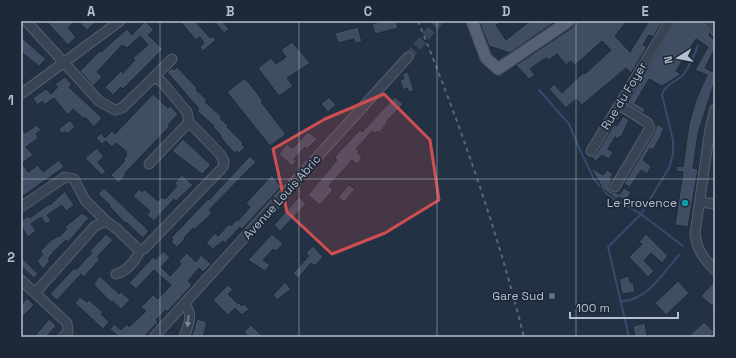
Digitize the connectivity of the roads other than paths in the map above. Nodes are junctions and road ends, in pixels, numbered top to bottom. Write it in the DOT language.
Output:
graph roads {
  1 [pos="26,21"];
  2 [pos="472,21"];
  3 [pos="670,21"];
  4 [pos="708,21"];
  5 [pos="566,22"];
  6 [pos="113,23"];
  7 [pos="715,30"];
  8 [pos="408,57"];
  9 [pos="172,59"];
  10 [pos="64,62"];
  11 [pos="154,77"];
  12 [pos="21,94"];
  13 [pos="619,105"];
  14 [pos="715,109"];
  15 [pos="189,122"];
  16 [pos="591,151"];
  17 [pos="149,164"];
  18 [pos="614,187"];
  19 [pos="700,202"];
  20 [pos="715,204"];
  21 [pos="21,207"];
  22 [pos="106,221"];
  23 [pos="140,251"];
  24 [pos="715,270"];
  25 [pos="116,274"];
  26 [pos="22,284"];
  27 [pos="35,293"];
  28 [pos="185,305"];
  29 [pos="63,337"];
  30 [pos="154,337"];
  31 [pos="184,337"];
  1 -- 10 [label="street"];
  2 -- 5 [label="main road"];
  3 -- 13 [label="street, Rue du Foyer"];
  4 -- 7 [label="street"];
  6 -- 10 [label="street"];
  8 -- 28 [label="street, Avenue Louis Abric"];
  9 -- 11 [label="street"];
  10 -- 11 [label="street"];
  10 -- 12 [label="street"];
  11 -- 15 [label="street"];
  13 -- 16 [label="street, Rue du Foyer"];
  13 -- 18 [label="street"];
  14 -- 19 [label="street"];
  15 -- 17 [label="street"];
  15 -- 23 [label="street"];
  19 -- 20 [label="street"];
  19 -- 24 [label="street"];
  21 -- 22 [label="street"];
  22 -- 23 [label="street"];
  22 -- 27 [label="street"];
  23 -- 25 [label="street"];
  26 -- 27 [label="street"];
  27 -- 29 [label="street"];
  28 -- 30 [label="street, Avenue Louis Abric"];
  28 -- 31 [label="street, one-way"];
}
